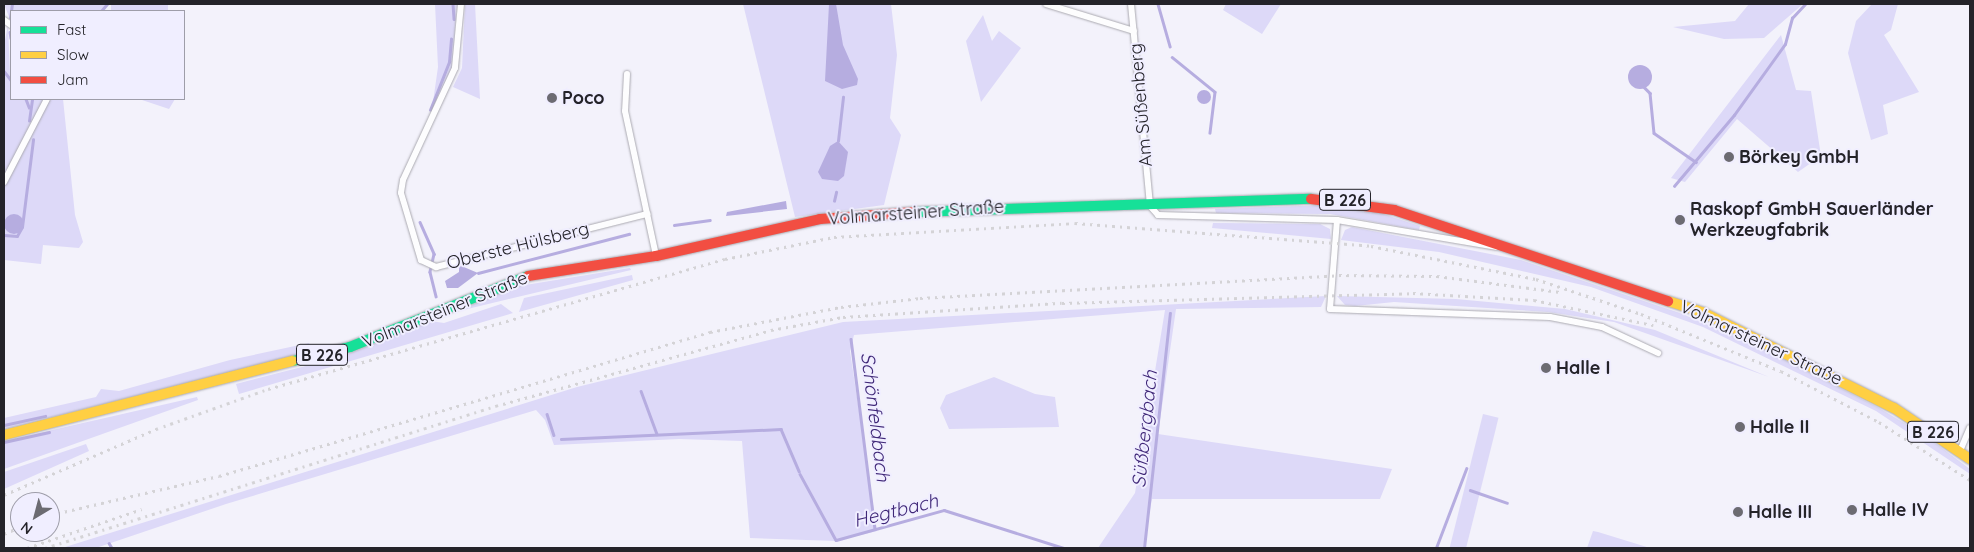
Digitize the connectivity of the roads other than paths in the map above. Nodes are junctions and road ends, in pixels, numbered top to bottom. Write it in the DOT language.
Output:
graph roads {
  1 [pos="461,4"];
  2 [pos="1046,4"];
  3 [pos="1131,4"];
  4 [pos="1134,31"];
  5 [pos="627,74"];
  6 [pos="46,100"];
  7 [pos="4,182"];
  8 [pos="1150,206"];
  9 [pos="647,214"];
  10 [pos="1337,220"];
  11 [pos="1509,249"];
  12 [pos="656,256"];
  13 [pos="1658,353"];
  14 [pos="1970,428"];
  15 [pos="4,435"];
  16 [pos="1960,451"];
  17 [pos="1970,459"];
  1 -- 9 [label="street, Oberste Hülsberg"];
  2 -- 4 [label="street"];
  3 -- 4 [label="street, Am Süßenberg"];
  4 -- 8 [label="street, Am Süßenberg"];
  5 -- 9 [label="street"];
  6 -- 7 [label="street"];
  8 -- 10 [label="street, Volmarsteiner Straße"];
  8 -- 11 [label="main road, Volmarsteiner Straße / B 226"];
  8 -- 12 [label="main road, Volmarsteiner Straße / B 226"];
  9 -- 12 [label="street"];
  10 -- 11 [label="street, Volmarsteiner Straße"];
  10 -- 13 [label="street"];
  11 -- 16 [label="main road, Volmarsteiner Straße / B 226"];
  12 -- 15 [label="main road, Volmarsteiner Straße / B 226"];
  14 -- 16 [label="street"];
  16 -- 17 [label="main road, Volmarsteiner Straße / B 226"];
}
